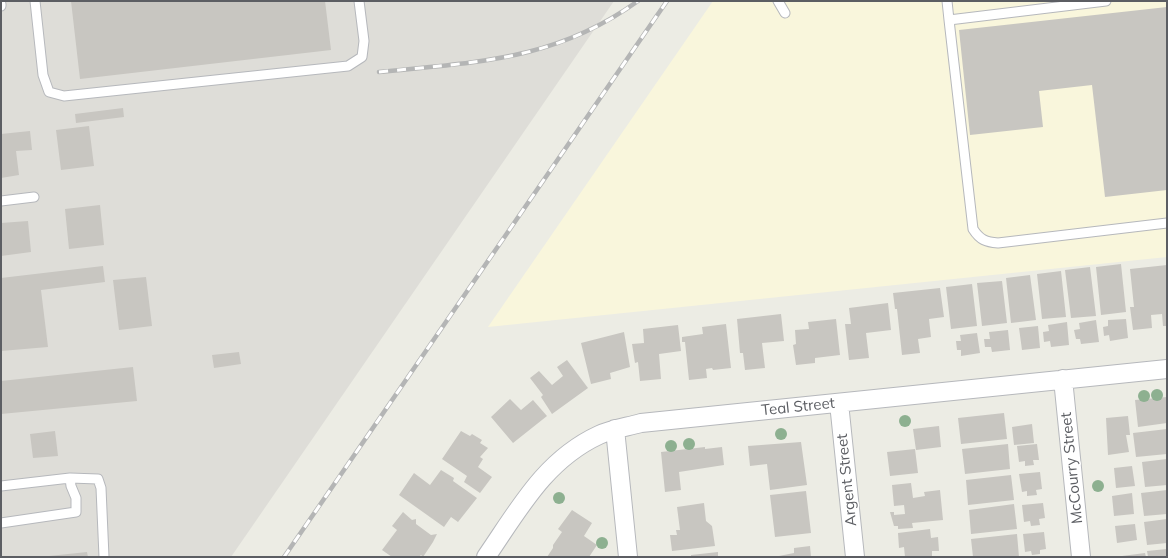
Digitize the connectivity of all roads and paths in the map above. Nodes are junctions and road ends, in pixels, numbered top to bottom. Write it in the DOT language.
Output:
graph roads {
  1 [pos="35,1"];
  2 [pos="359,1"];
  3 [pos="778,1"];
  4 [pos="947,1"];
  5 [pos="1106,1"];
  6 [pos="785,13"];
  7 [pos="948,20"];
  8 [pos="34,197"];
  9 [pos="1,201"];
  10 [pos="1167,223"];
  11 [pos="1167,369"];
  12 [pos="1063,379"];
  13 [pos="838,403"];
  14 [pos="615,429"];
  15 [pos="70,478"];
  16 [pos="1,486"];
  17 [pos="1,523"];
  18 [pos="104,557"];
  19 [pos="486,557"];
  20 [pos="628,557"];
  21 [pos="855,557"];
  22 [pos="1082,557"];
  1 -- 2 [label="lane"];
  3 -- 6 [label="lane"];
  4 -- 7 [label="lane"];
  5 -- 7 [label="lane"];
  7 -- 10 [label="lane"];
  8 -- 9 [label="lane"];
  11 -- 12 [label="street, Teal Street"];
  12 -- 13 [label="street, Teal Street"];
  12 -- 22 [label="street, McCourry Street"];
  13 -- 14 [label="street, Teal Street"];
  13 -- 21 [label="street, Argent Street"];
  14 -- 19 [label="street, Teal Street"];
  14 -- 20 [label="street"];
  15 -- 16 [label="lane"];
  15 -- 17 [label="lane"];
  15 -- 18 [label="lane"];
}
